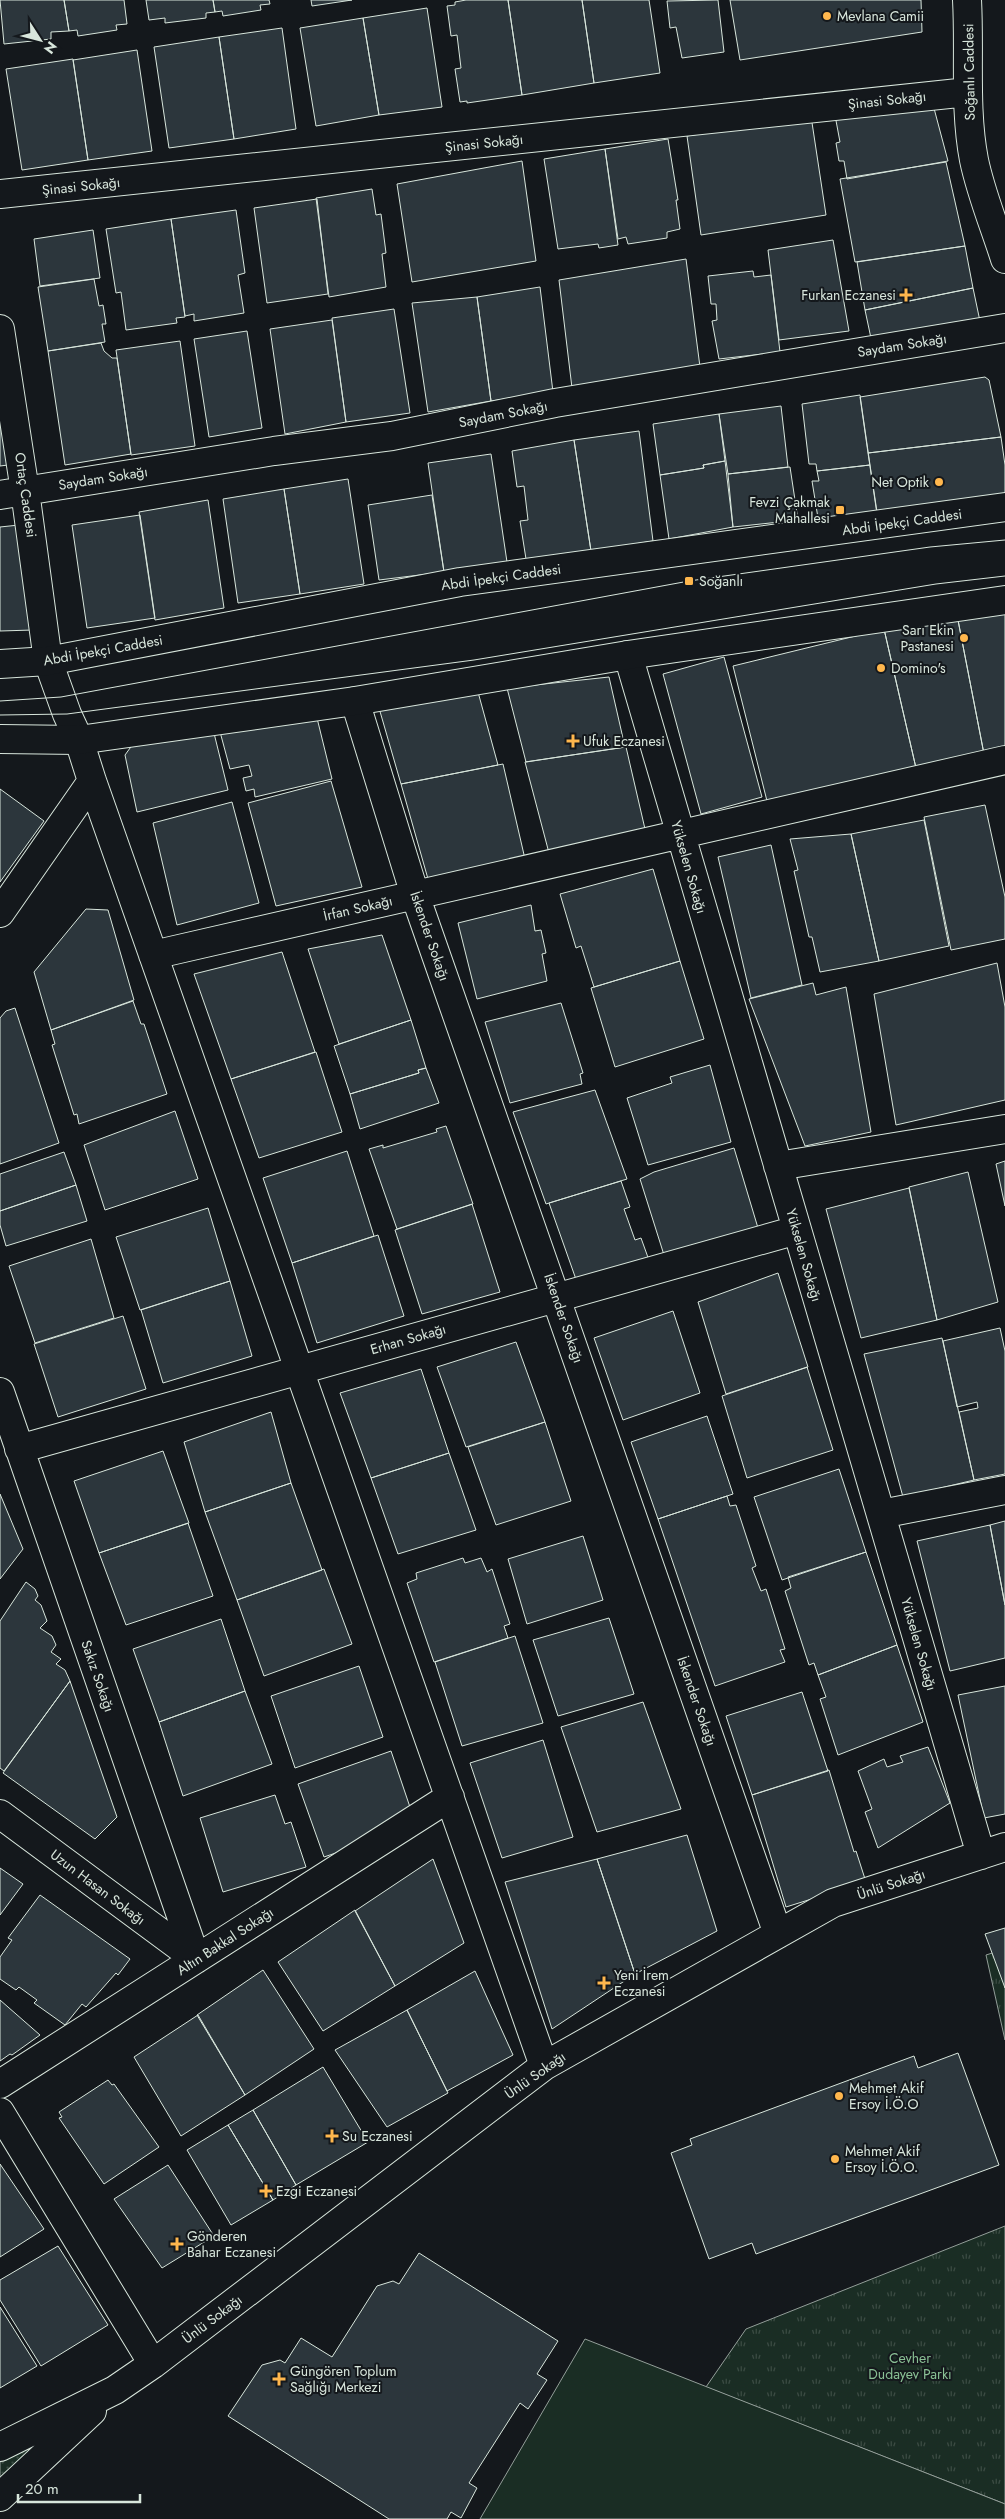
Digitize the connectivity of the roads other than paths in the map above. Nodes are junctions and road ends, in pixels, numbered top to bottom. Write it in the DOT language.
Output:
graph roads {
  1 [pos="967,0"];
  2 [pos="968,92"];
  3 [pos="0,194"];
  4 [pos="1005,259"];
  5 [pos="1005,328"];
  6 [pos="0,329"];
  7 [pos="13,493"];
  8 [pos="1005,508"];
  9 [pos="1005,600"];
  10 [pos="628,655"];
  11 [pos="48,661"];
  12 [pos="0,664"];
  13 [pos="355,701"];
  14 [pos="0,739"];
  15 [pos="80,740"];
  16 [pos="1005,760"];
  17 [pos="92,781"];
  18 [pos="680,835"];
  19 [pos="415,895"];
  20 [pos="0,913"];
  21 [pos="153,954"];
  22 [pos="1005,1129"];
  23 [pos="778,1166"];
  24 [pos="797,1230"];
  25 [pos="557,1297"];
  26 [pos="300,1370"];
  27 [pos="0,1392"];
  28 [pos="19,1449"];
  29 [pos="1005,1490"];
  30 [pos="881,1514"];
  31 [pos="450,1797"];
  32 [pos="0,1814"];
  33 [pos="993,1851"];
  34 [pos="778,1934"];
  35 [pos="196,1959"];
  36 [pos="544,2066"];
  37 [pos="0,2084"];
  38 [pos="0,2112"];
  39 [pos="153,2364"];
  40 [pos="115,2390"];
  41 [pos="0,2448"];
  42 [pos="0,2497"];
  1 -- 2 [label="street, Soğanlı Caddesi"];
  2 -- 3 [label="street, Şinasi Sokağı"];
  2 -- 4 [label="street, Soğanlı Caddesi"];
  5 -- 7 [label="street, Saydam Sokağı"];
  6 -- 7 [label="street, Ortaç Caddesi"];
  7 -- 11 [label="street, Ortaç Caddesi"];
  8 -- 11 [label="street, Abdi İpekçi Caddesi"];
  9 -- 10 [label="street"];
  10 -- 13 [label="street"];
  10 -- 18 [label="street, Yükselen Sokağı"];
  11 -- 12 [label="street, Abdi İpekçi Caddesi"];
  11 -- 15 [label="street, Ortaç Caddesi"];
  13 -- 15 [label="street"];
  13 -- 19 [label="street, İskender Sokağı"];
  14 -- 15 [label="street"];
  15 -- 17 [label="street, Ortaç Caddesi"];
  16 -- 18 [label="street, İrfan Sokağı"];
  17 -- 20 [label="street"];
  17 -- 21 [label="street, Ortaç Caddesi"];
  18 -- 19 [label="street, İrfan Sokağı"];
  18 -- 23 [label="street, Yükselen Sokağı"];
  19 -- 21 [label="street, İrfan Sokağı"];
  19 -- 25 [label="street, İskender Sokağı"];
  21 -- 26 [label="street, Ortaç Caddesi"];
  22 -- 23 [label="street"];
  23 -- 24 [label="street, Yükselen Sokağı"];
  24 -- 25 [label="street, Erhan Sokağı"];
  24 -- 30 [label="street, Yükselen Sokağı"];
  25 -- 26 [label="street, Erhan Sokağı"];
  25 -- 34 [label="street, İskender Sokağı"];
  26 -- 28 [label="street, Erhan Sokağı"];
  26 -- 31 [label="street, Ortaç Caddesi"];
  27 -- 28 [label="street, Sakız Sokağı"];
  28 -- 35 [label="street, Sakız Sokağı"];
  29 -- 30 [label="street"];
  30 -- 33 [label="street, Yükselen Sokağı"];
  31 -- 35 [label="street, Altın Bakkal Sokağı"];
  31 -- 36 [label="street, Ortaç Caddesi"];
  32 -- 35 [label="street, Uzun Hasan Sokağı"];
  33 -- 34 [label="street, Ünlü Sokağı"];
  34 -- 36 [label="street, Ünlü Sokağı"];
  35 -- 37 [label="street, Altın Bakkal Sokağı"];
  36 -- 39 [label="street, Ünlü Sokağı"];
  38 -- 39 [label="street"];
  39 -- 40 [label="street, Ünlü Sokağı"];
  40 -- 41 [label="street"];
  40 -- 42 [label="street"];
}
